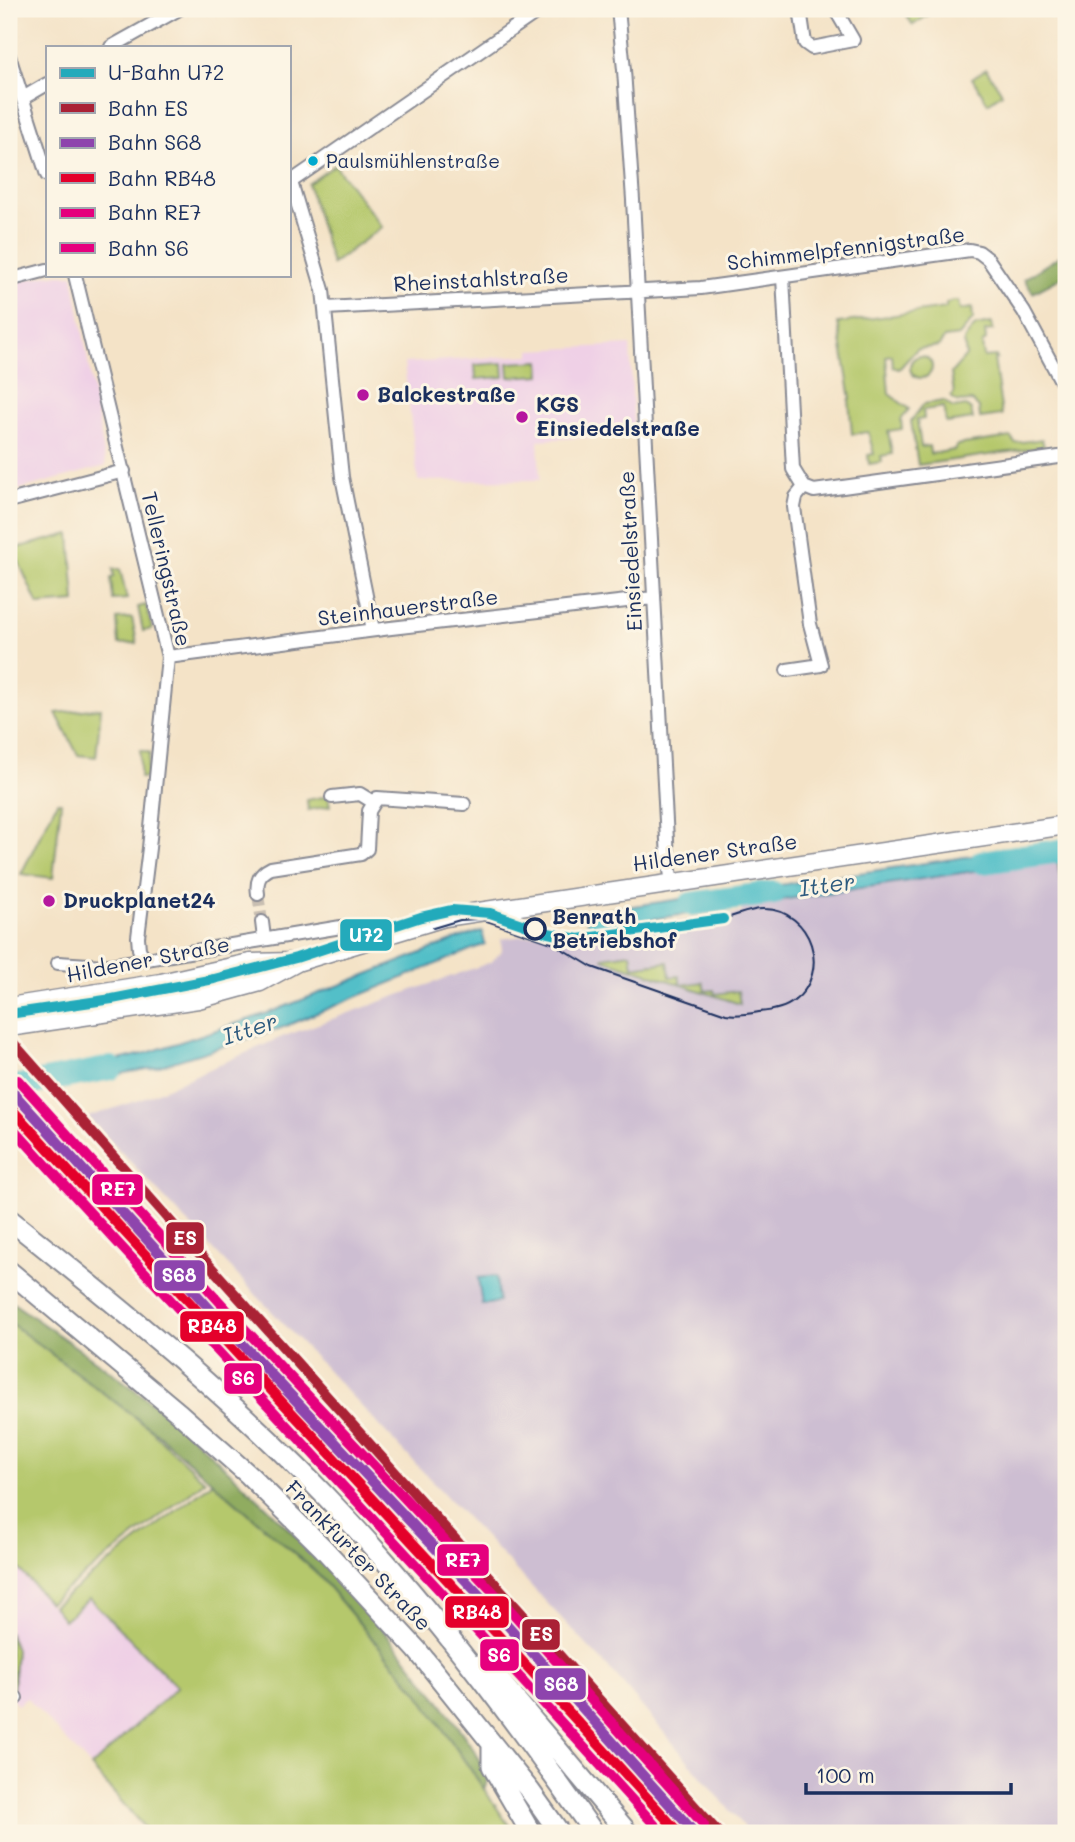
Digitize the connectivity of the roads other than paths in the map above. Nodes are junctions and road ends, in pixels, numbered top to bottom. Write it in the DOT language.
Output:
graph roads {
  1 [pos="179,9"];
  2 [pos="541,9"];
  3 [pos="618,9"];
  4 [pos="800,9"];
  5 [pos="835,9"];
  6 [pos="113,46"];
  7 [pos="9,56"];
  8 [pos="46,85"];
  9 [pos="23,98"];
  10 [pos="46,172"];
  11 [pos="290,182"];
  12 [pos="46,270"];
  13 [pos="75,276"];
  14 [pos="783,277"];
  15 [pos="9,280"];
  16 [pos="638,290"];
  17 [pos="326,308"];
  18 [pos="1066,390"];
  19 [pos="1066,456"];
  20 [pos="124,471"];
  21 [pos="804,487"];
  22 [pos="9,501"];
  23 [pos="653,598"];
  24 [pos="373,630"];
  25 [pos="168,657"];
  26 [pos="787,670"];
  27 [pos="332,797"];
  28 [pos="373,802"];
  29 [pos="464,804"];
  30 [pos="1066,825"];
  31 [pos="672,882"];
  32 [pos="258,894"];
  33 [pos="262,922"];
  34 [pos="264,938"];
  35 [pos="373,938"];
  36 [pos="145,959"];
  37 [pos="297,962"];
  38 [pos="58,963"];
  39 [pos="9,1007"];
  40 [pos="9,1027"];
  41 [pos="9,1218"];
  42 [pos="9,1271"];
  43 [pos="9,1286"];
  44 [pos="92,1340"];
  45 [pos="466,1659"];
  46 [pos="492,1746"];
  47 [pos="531,1833"];
  48 [pos="560,1833"];
  49 [pos="594,1833"];
  50 [pos="628,1833"];
  1 -- 6 [label="street"];
  2 -- 11 [label="street"];
  3 -- 16 [label="street, Einsiedelstraße"];
  4 -- 5 [label="street"];
  7 -- 9 [label="street"];
  8 -- 9 [label="street"];
  9 -- 10 [label="street"];
  11 -- 17 [label="street"];
  12 -- 15 [label="street"];
  13 -- 20 [label="street, Telleringstraße"];
  14 -- 16 [label="street, Schimmelpfennigstraße"];
  14 -- 18 [label="street, Schimmelpfennigstraße"];
  14 -- 21 [label="street"];
  16 -- 17 [label="street, Rheinstahlstraße"];
  16 -- 23 [label="street, Einsiedelstraße"];
  17 -- 24 [label="street"];
  19 -- 21 [label="street"];
  20 -- 22 [label="street"];
  20 -- 25 [label="street, Telleringstraße"];
  21 -- 26 [label="street"];
  23 -- 24 [label="street, Steinhauerstraße"];
  23 -- 31 [label="street, Einsiedelstraße"];
  24 -- 25 [label="street, Steinhauerstraße"];
  25 -- 36 [label="street, Telleringstraße"];
  27 -- 28 [label="street"];
  28 -- 29 [label="street"];
  28 -- 32 [label="street"];
  30 -- 31 [label="main road, Hildener Straße"];
  31 -- 35 [label="main road, Hildener Straße"];
  33 -- 34 [label="street"];
  34 -- 35 [label="street, Hildener Straße"];
  34 -- 36 [label="street, Hildener Straße"];
  35 -- 37 [label="main road, Hildener Straße"];
  36 -- 38 [label="street, Hildener Straße"];
  37 -- 39 [label="main road, Hildener Straße"];
  37 -- 40 [label="main road, Hildener Straße"];
  41 -- 45 [label="highway, Frankfurter Straße"];
  42 -- 44 [label="highway"];
  43 -- 44 [label="highway"];
  44 -- 46 [label="highway, Frankfurter Straße"];
  45 -- 49 [label="highway, Frankfurter Straße"];
  45 -- 50 [label="highway"];
  46 -- 47 [label="highway"];
  46 -- 48 [label="highway, Frankfurter Straße"];
}
